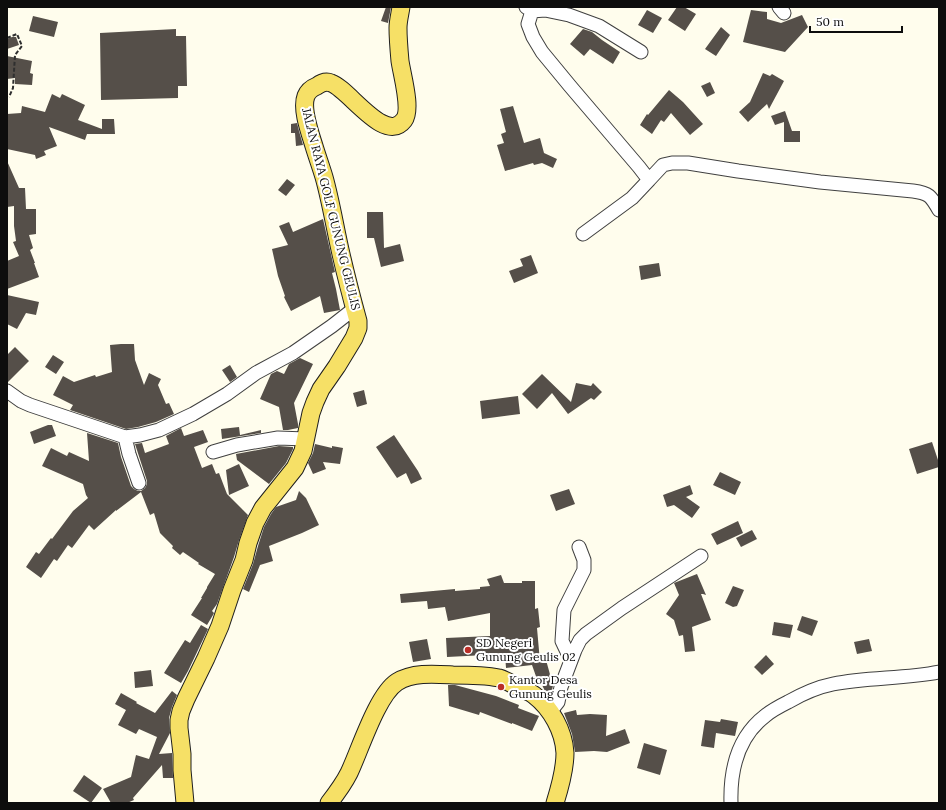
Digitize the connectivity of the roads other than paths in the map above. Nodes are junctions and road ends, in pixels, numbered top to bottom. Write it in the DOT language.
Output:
graph roads {
  1 [pos="401,7"];
  2 [pos="529,9"];
  3 [pos="641,52"];
  4 [pos="649,180"];
  5 [pos="939,210"];
  6 [pos="583,234"];
  7 [pos="355,308"];
  8 [pos="7,391"];
  9 [pos="125,437"];
  10 [pos="306,439"];
  11 [pos="213,452"];
  12 [pos="139,483"];
  13 [pos="579,547"];
  14 [pos="701,556"];
  15 [pos="571,660"];
  16 [pos="939,672"];
  17 [pos="550,712"];
  18 [pos="185,803"];
  19 [pos="329,803"];
  20 [pos="555,803"];
  21 [pos="731,803"];
  1 -- 7 [label="main road, JALAN RAYA GOLF GUNUNG GEULIS"];
  2 -- 3 [label="street"];
  2 -- 4 [label="street"];
  4 -- 5 [label="street"];
  4 -- 6 [label="street"];
  7 -- 9 [label="street"];
  7 -- 10 [label="main road, JALAN RAYA GOLF GUNUNG GEULIS"];
  8 -- 9 [label="street"];
  9 -- 12 [label="street"];
  10 -- 11 [label="street"];
  10 -- 18 [label="main road, JALAN RAYA GOLF GUNUNG GEULIS"];
  13 -- 15 [label="street"];
  14 -- 15 [label="street"];
  15 -- 17 [label="street"];
  16 -- 21 [label="street"];
  17 -- 19 [label="main road"];
  17 -- 20 [label="main road"];
}
